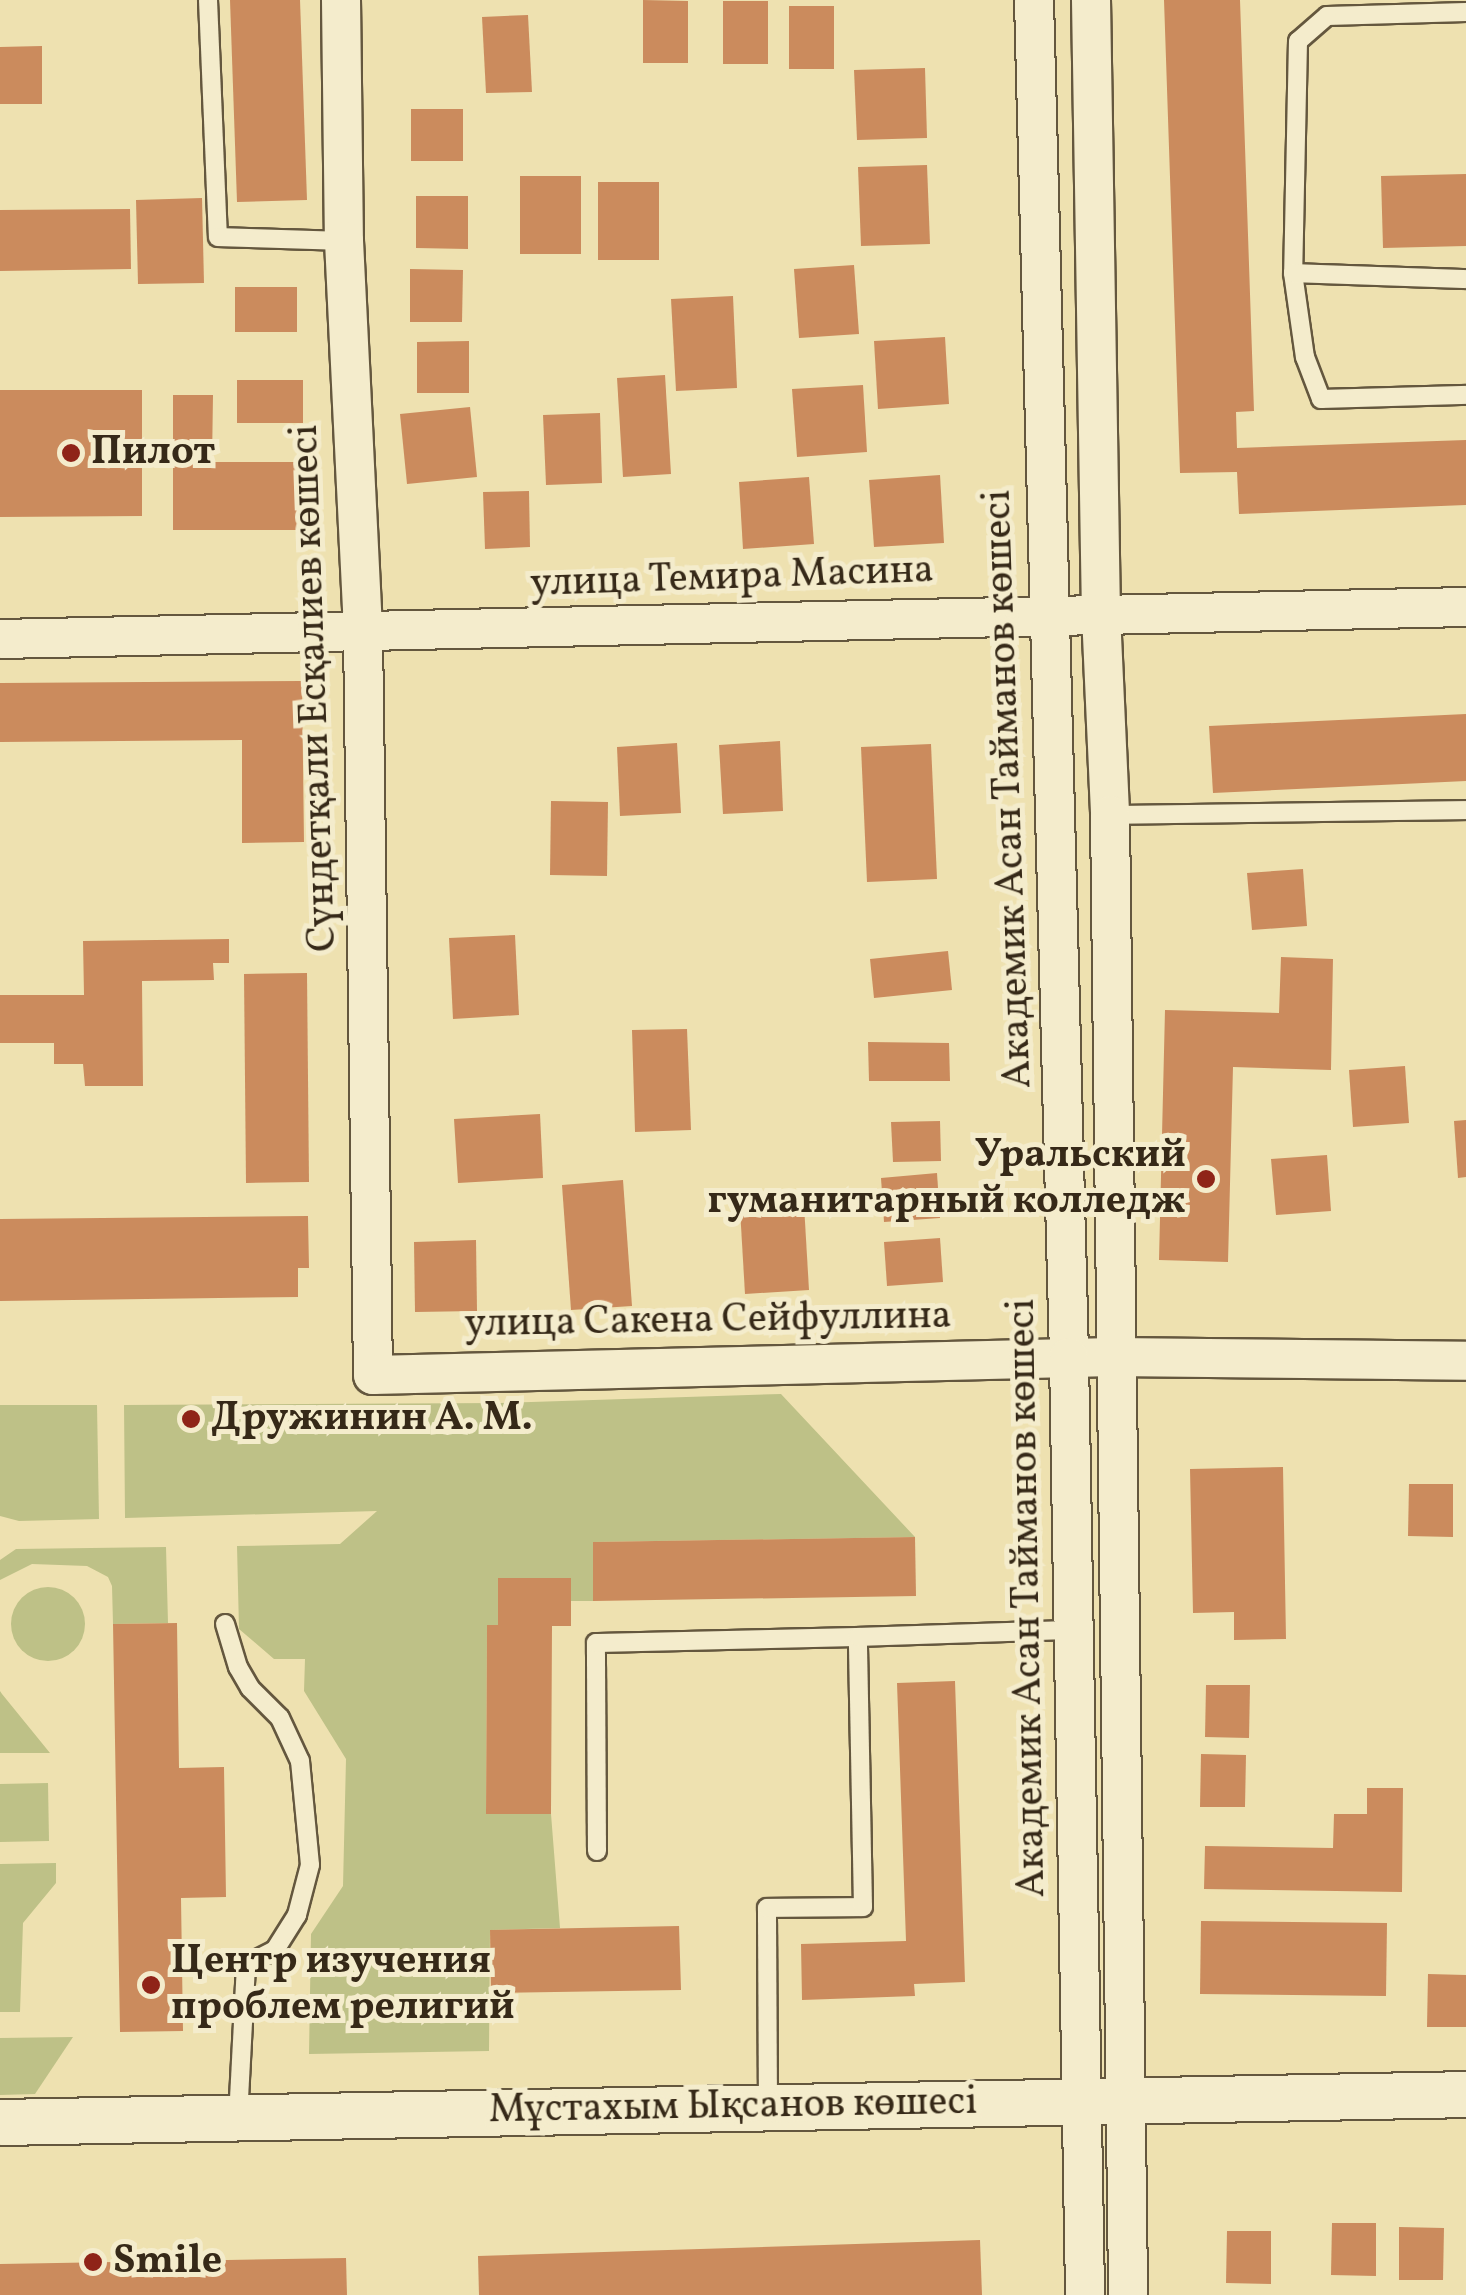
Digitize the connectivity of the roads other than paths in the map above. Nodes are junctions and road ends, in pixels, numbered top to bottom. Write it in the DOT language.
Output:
graph roads {
  1 [pos="208,0"];
  2 [pos="342,0"];
  3 [pos="1034,0"];
  4 [pos="1092,0"];
  5 [pos="1466,12"];
  6 [pos="344,242"];
  7 [pos="1293,274"];
  8 [pos="1466,279"];
  9 [pos="1466,395"];
  10 [pos="1466,607"];
  11 [pos="1101,614"];
  12 [pos="1050,615"];
  13 [pos="363,633"];
  14 [pos="0,639"];
  15 [pos="1466,810"];
  16 [pos="1110,815"];
  17 [pos="1113,1356"];
  18 [pos="1069,1357"];
  19 [pos="1466,1361"];
  20 [pos="373,1374"];
  21 [pos="225,1624"];
  22 [pos="1074,1630"];
  23 [pos="858,1637"];
  24 [pos="597,1851"];
  25 [pos="1466,2094"];
  26 [pos="1103,2101"];
  27 [pos="768,2108"];
  28 [pos="238,2116"];
  29 [pos="0,2122"];
  30 [pos="1085,2295"];
  31 [pos="1128,2295"];
  1 -- 6 [label="lane"];
  2 -- 6 [label="street, Сүндетқали Есқалиев көшесі"];
  3 -- 12 [label="street, Академик Асан Тайманов көшесі"];
  4 -- 11 [label="street, Академик Асан Тайманов көшесі"];
  5 -- 7 [label="lane"];
  6 -- 13 [label="street, Сүндетқали Есқалиев көшесі"];
  7 -- 8 [label="lane"];
  7 -- 9 [label="lane"];
  10 -- 11 [label="street, улица Темира Масина"];
  11 -- 12 [label="street, улица Темира Масина"];
  11 -- 16 [label="street, Академик Асан Тайманов көшесі"];
  12 -- 13 [label="street, улица Темира Масина"];
  12 -- 18 [label="street, Академик Асан Тайманов көшесі"];
  13 -- 14 [label="street, улица Темира Масина"];
  13 -- 20 [label="street, Сүндетқали Есқалиев көшесі"];
  15 -- 16 [label="lane"];
  16 -- 17 [label="street, Академик Асан Тайманов көшесі"];
  17 -- 18 [label="street, улица Сакена Сейфуллина"];
  17 -- 19 [label="street, улица Сакена Сейфуллина"];
  17 -- 26 [label="street, Академик Асан Тайманов көшесі"];
  18 -- 20 [label="street, улица Сакена Сейфуллина"];
  18 -- 22 [label="street, Академик Асан Тайманов көшесі"];
  21 -- 28 [label="lane"];
  22 -- 23 [label="lane"];
  22 -- 26 [label="street, Академик Асан Тайманов көшесі"];
  23 -- 24 [label="lane"];
  23 -- 27 [label="lane"];
  25 -- 26 [label="street, Мұстахым Ықсанов көшесі"];
  26 -- 27 [label="street, Мұстахым Ықсанов көшесі"];
  26 -- 30 [label="street, Академик Асан Тайманов көшесі"];
  26 -- 31 [label="street, Академик Асан Тайманов көшесі"];
  27 -- 28 [label="street, Мұстахым Ықсанов көшесі"];
  28 -- 29 [label="street, Мұстахым Ықсанов көшесі"];
}
